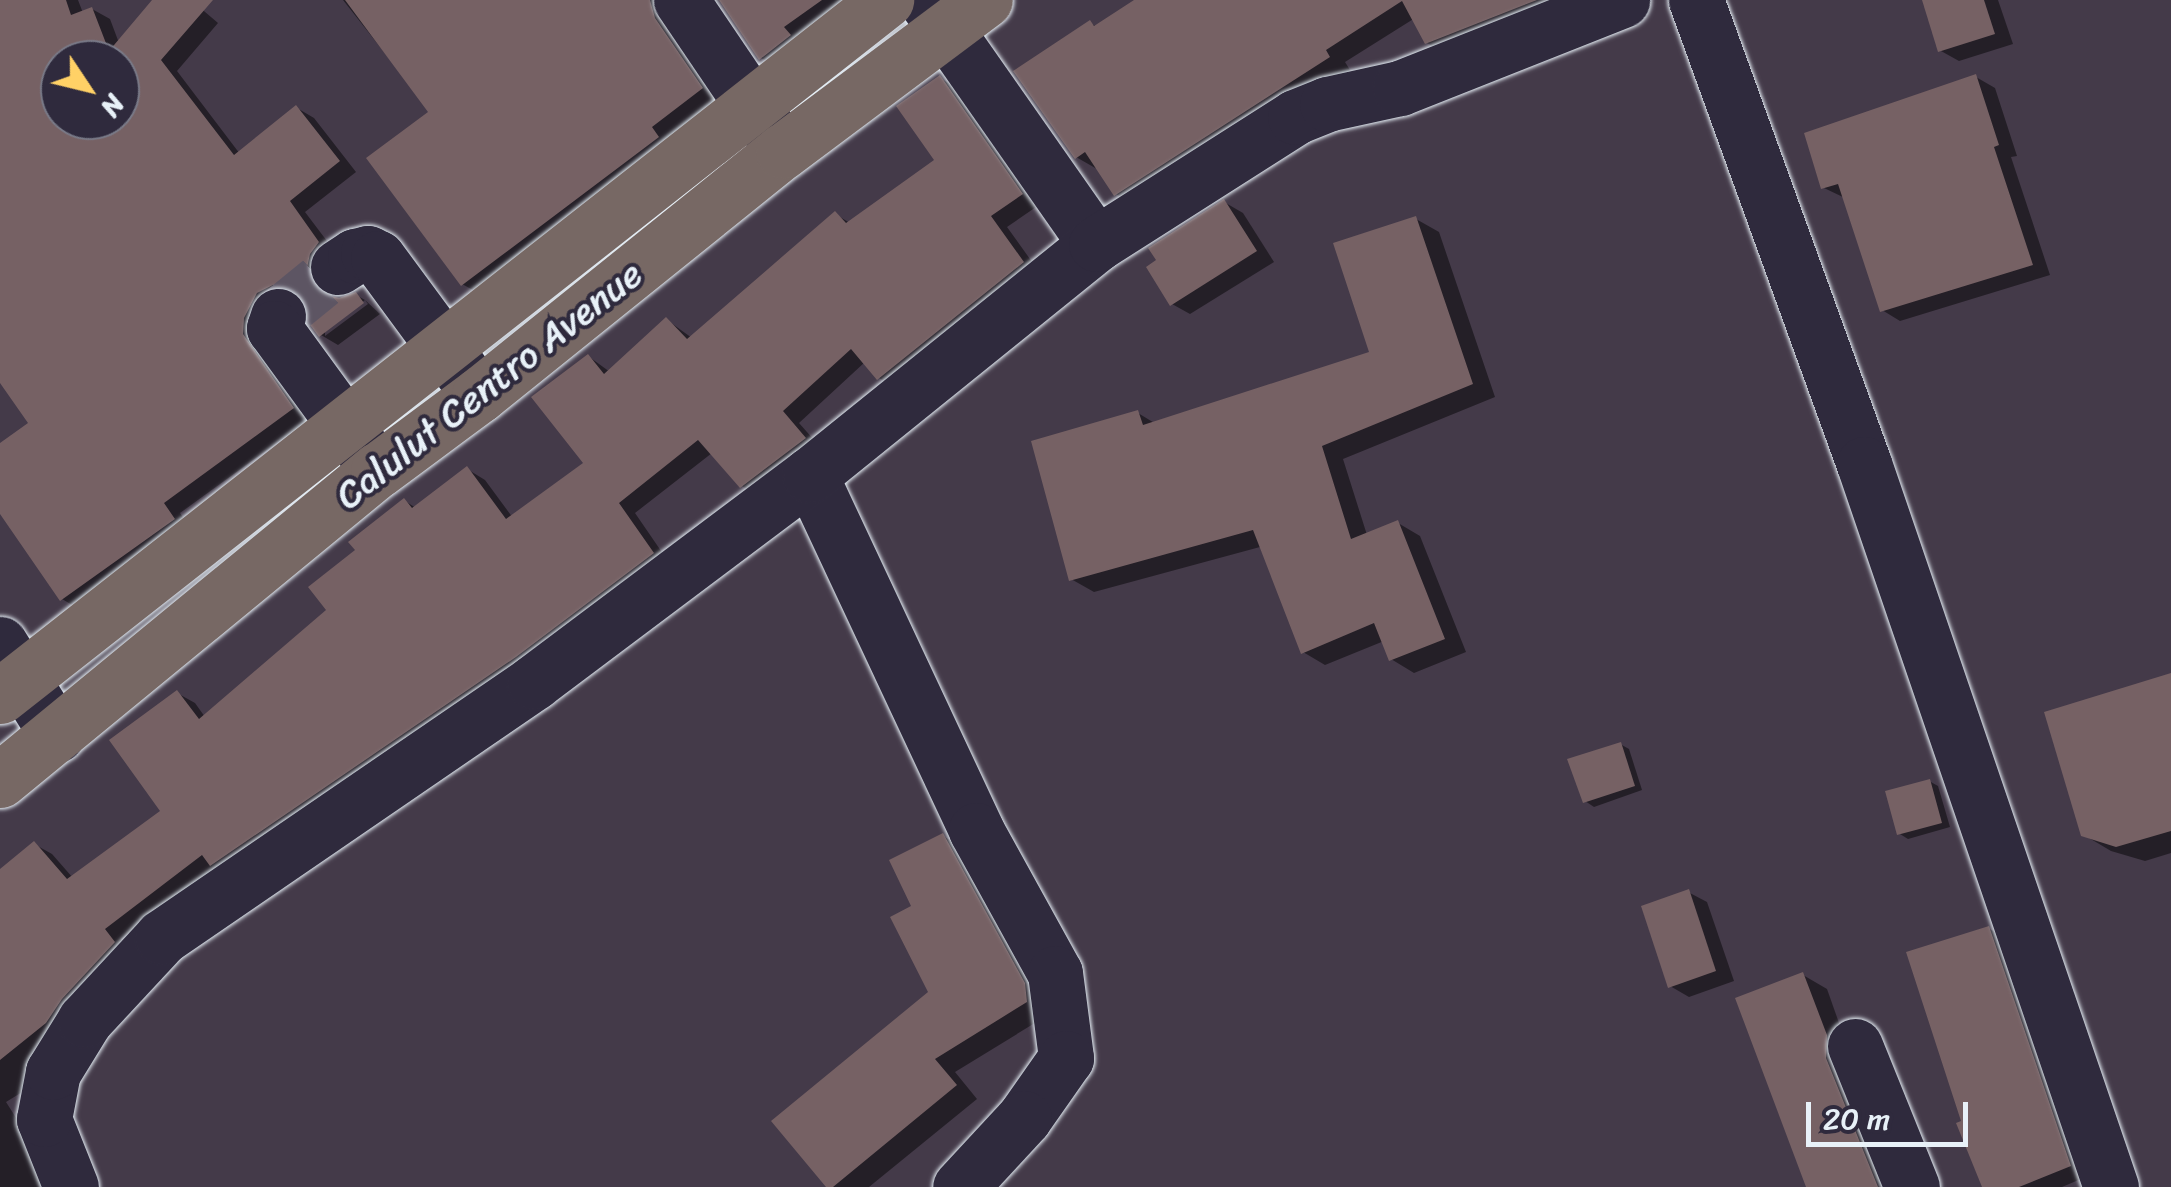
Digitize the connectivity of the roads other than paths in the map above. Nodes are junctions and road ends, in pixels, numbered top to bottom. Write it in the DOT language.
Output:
graph roads {
  1 [pos="681,0"];
  2 [pos="886,0"];
  3 [pos="1622,0"];
  4 [pos="1696,0"];
  5 [pos="951,10"];
  6 [pos="750,104"];
  7 [pos="783,151"];
  8 [pos="1096,244"];
  9 [pos="338,267"];
  10 [pos="278,316"];
  11 [pos="442,346"];
  12 [pos="479,395"];
  13 [pos="342,424"];
  14 [pos="378,470"];
  15 [pos="810,475"];
  16 [pos="6,674"];
  17 [pos="57,734"];
  18 [pos="0,780"];
  19 [pos="1856,1046"];
  20 [pos="72,1187"];
  21 [pos="960,1187"];
  22 [pos="1912,1187"];
  23 [pos="2111,1187"];
  1 -- 6 [label="street"];
  2 -- 6 [label="main road, Calulut Centro Avenue"];
  3 -- 8 [label="street"];
  4 -- 23 [label="street"];
  5 -- 7 [label="main road, Calulut Centro Avenue"];
  5 -- 8 [label="street"];
  6 -- 7 [label="street"];
  6 -- 11 [label="main road, Calulut Centro Avenue"];
  7 -- 12 [label="main road, Calulut Centro Avenue"];
  8 -- 15 [label="street"];
  9 -- 11 [label="street"];
  10 -- 13 [label="street"];
  11 -- 12 [label="street"];
  11 -- 13 [label="main road, Calulut Centro Avenue"];
  12 -- 14 [label="main road, Calulut Centro Avenue"];
  13 -- 14 [label="street"];
  13 -- 16 [label="main road, Calulut Centro Avenue"];
  14 -- 17 [label="main road, Calulut Centro Avenue"];
  15 -- 20 [label="street"];
  15 -- 21 [label="street"];
  16 -- 17 [label="street"];
  17 -- 18 [label="main road, Calulut Centro Avenue"];
  19 -- 22 [label="street"];
}
